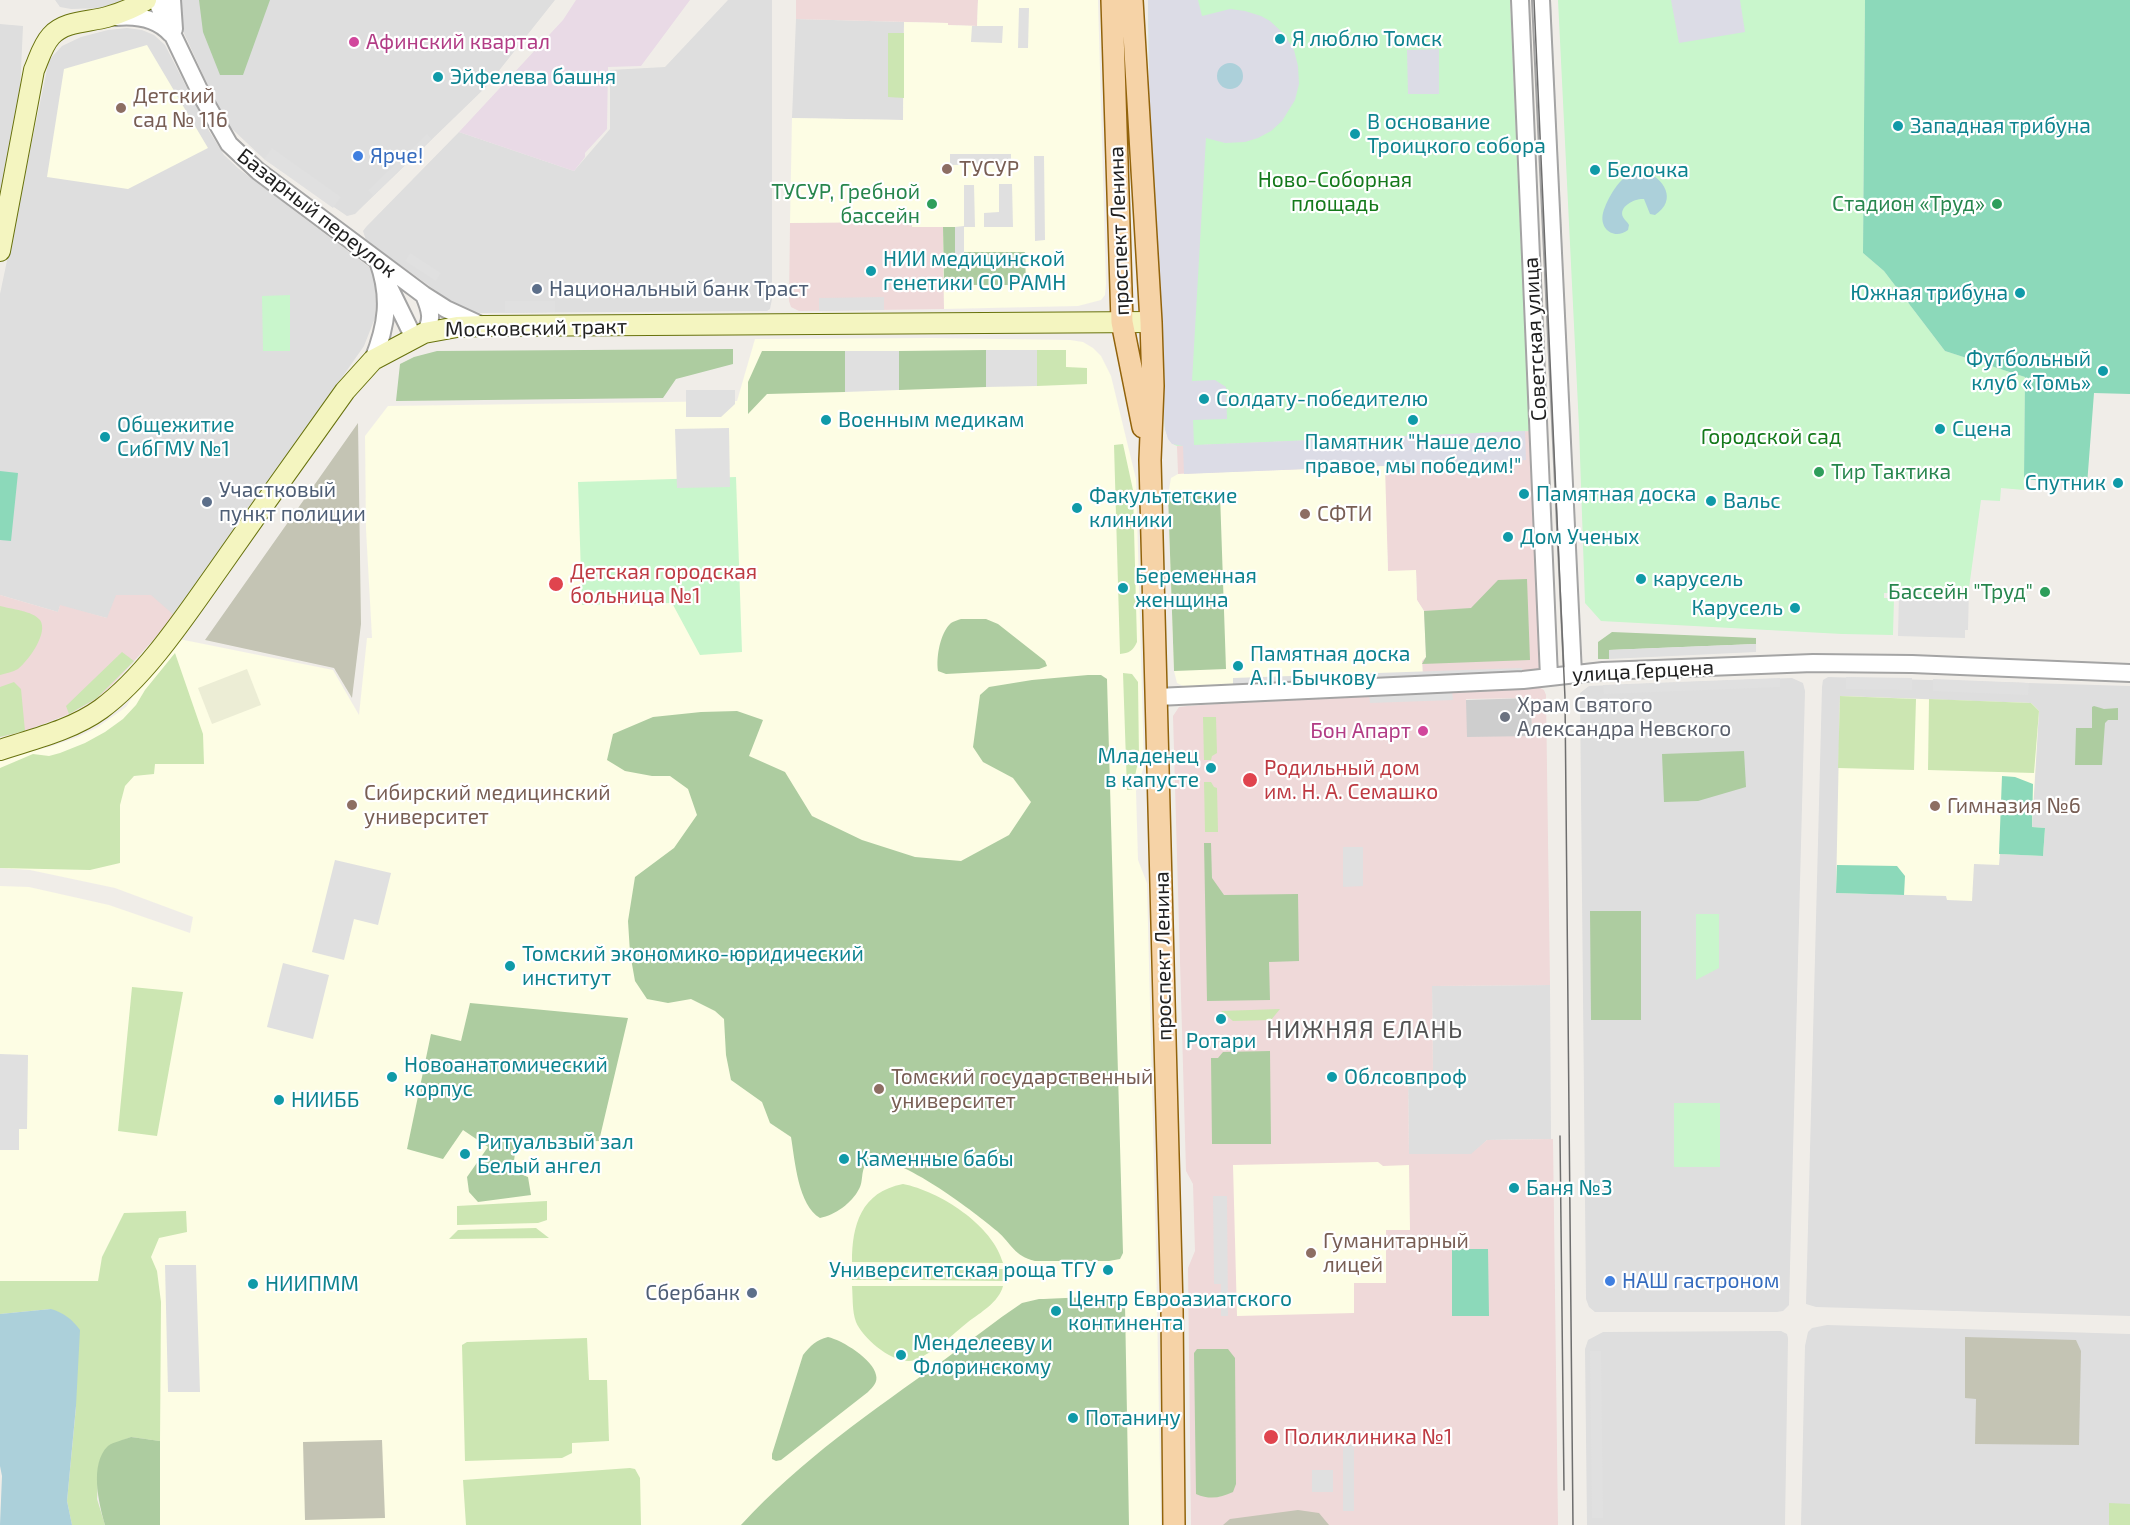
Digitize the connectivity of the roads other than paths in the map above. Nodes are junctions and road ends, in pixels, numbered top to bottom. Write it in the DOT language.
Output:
graph roads {
  1 [pos="146,0"];
  2 [pos="156,0"];
  3 [pos="172,0"];
  4 [pos="1112,0"];
  5 [pos="1132,0"];
  6 [pos="1520,0"];
  7 [pos="1542,0"];
  8 [pos="106,18"];
  9 [pos="176,40"];
  10 [pos="0,251"];
  11 [pos="377,260"];
  12 [pos="384,279"];
  13 [pos="424,295"];
  14 [pos="1122,322"];
  15 [pos="1151,322"];
  16 [pos="484,326"];
  17 [pos="419,336"];
  18 [pos="374,360"];
  19 [pos="1149,460"];
  20 [pos="2130,673"];
  21 [pos="1573,674"];
  22 [pos="1549,677"];
  23 [pos="1157,698"];
  24 [pos="0,750"];
  25 [pos="1174,1525"];
  1 -- 8 [label="main road"];
  2 -- 9 [label="street, Базарный переулок"];
  3 -- 9 [label="street"];
  4 -- 14 [label="main road, проспект Ленина"];
  5 -- 15 [label="main road, проспект Ленина"];
  6 -- 22 [label="street, Советская улица"];
  7 -- 21 [label="street, Советская улица"];
  8 -- 9 [label="street"];
  8 -- 10 [label="main road"];
  9 -- 11 [label="street, Базарный переулок"];
  11 -- 12 [label="street"];
  11 -- 13 [label="street, Базарный переулок"];
  12 -- 17 [label="street"];
  12 -- 18 [label="street"];
  13 -- 16 [label="street, Базарный переулок"];
  13 -- 17 [label="street"];
  14 -- 15 [label="main road, Московский тракт"];
  14 -- 16 [label="main road, Московский тракт"];
  14 -- 19 [label="main road, проспект Ленина"];
  15 -- 19 [label="main road, проспект Ленина"];
  16 -- 17 [label="main road, Московский тракт"];
  17 -- 18 [label="main road, Московский тракт"];
  18 -- 24 [label="main road, Московский тракт"];
  19 -- 23 [label="main road, проспект Ленина"];
  20 -- 21 [label="street, улица Герцена"];
  21 -- 22 [label="street, улица Герцена"];
  22 -- 23 [label="street, улица Герцена"];
  23 -- 25 [label="main road, проспект Ленина"];
}
